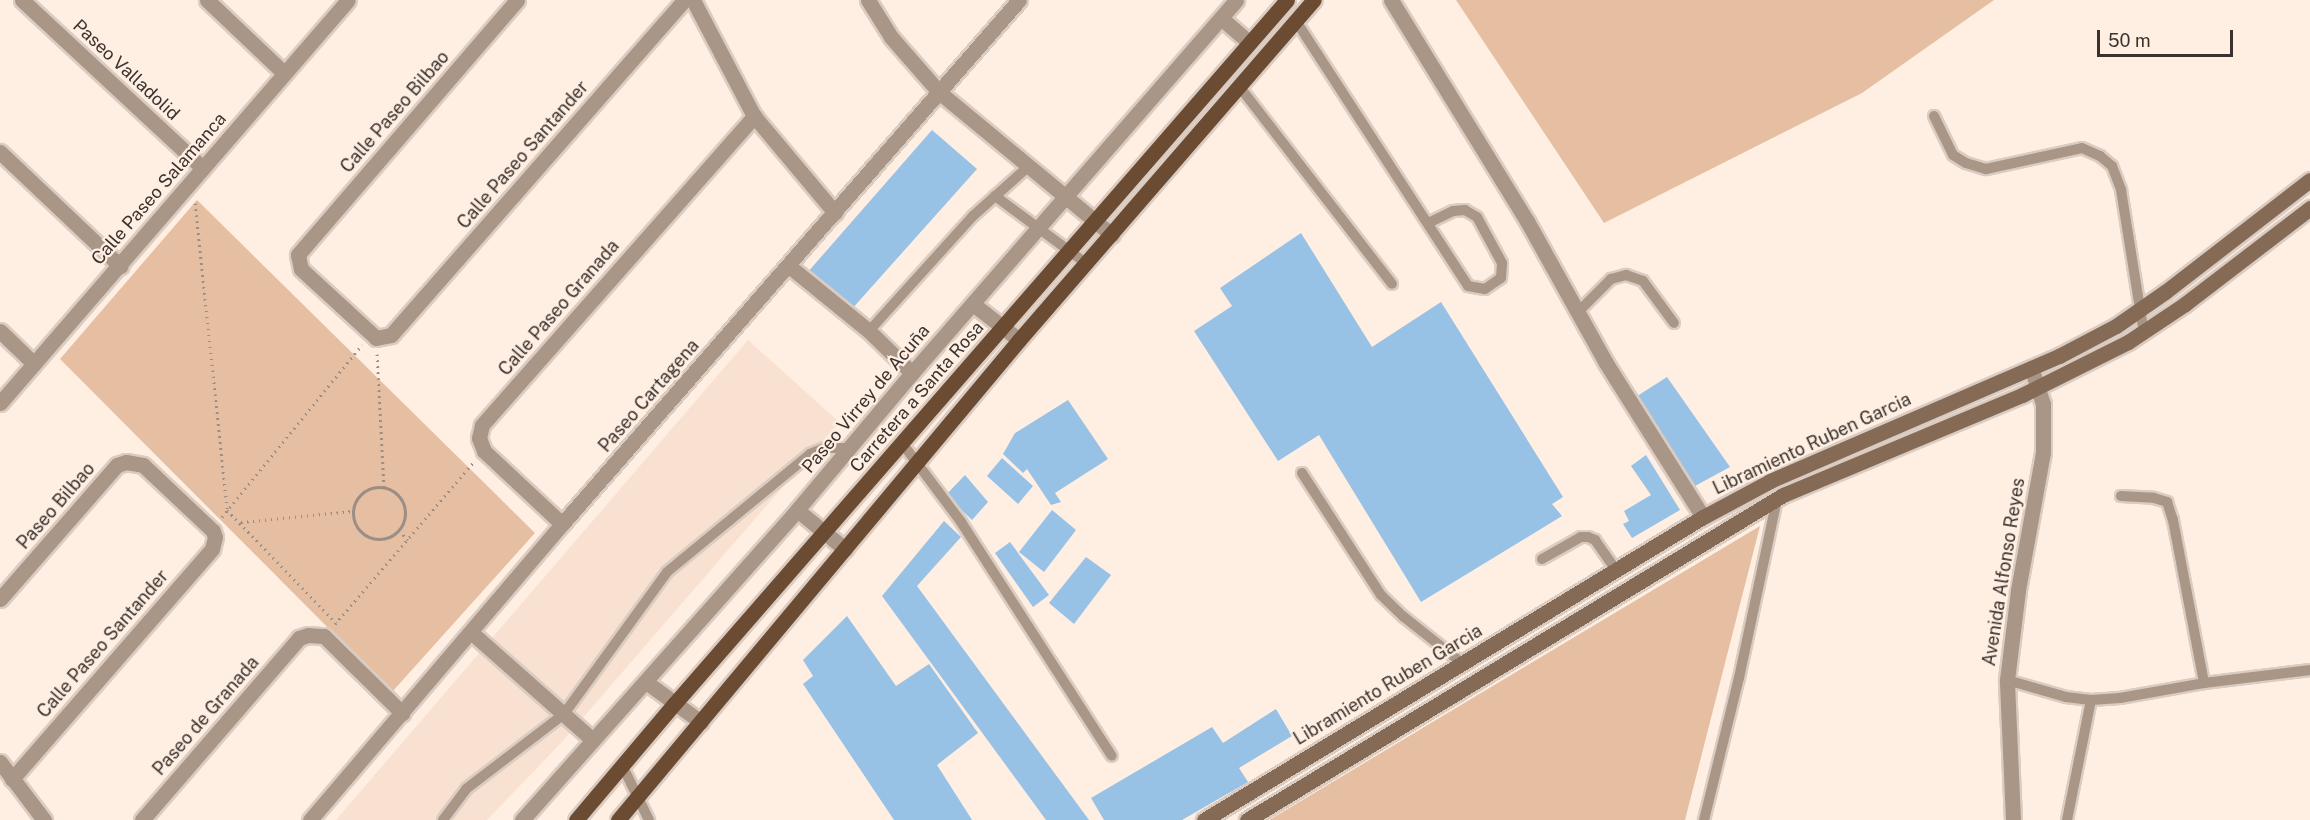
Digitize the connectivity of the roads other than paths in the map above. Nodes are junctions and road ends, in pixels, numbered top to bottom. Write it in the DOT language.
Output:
graph roads {
  1 [pos="22,0"];
  2 [pos="207,0"];
  3 [pos="348,0"];
  4 [pos="517,0"];
  5 [pos="684,0"];
  6 [pos="693,0"];
  7 [pos="868,0"];
  8 [pos="1019,0"];
  9 [pos="1236,0"];
  10 [pos="1287,0"];
  11 [pos="1314,0"];
  12 [pos="1391,0"];
  13 [pos="1221,18"];
  14 [pos="1296,21"];
  15 [pos="1250,43"];
  16 [pos="285,73"];
  17 [pos="1239,86"];
  18 [pos="939,92"];
  19 [pos="754,116"];
  20 [pos="1934,116"];
  21 [pos="0,152"];
  22 [pos="1029,166"];
  23 [pos="203,168"];
  24 [pos="2310,180"];
  25 [pos="995,196"];
  26 [pos="1067,196"];
  27 [pos="2310,208"];
  28 [pos="835,213"];
  29 [pos="1096,221"];
  30 [pos="1428,223"];
  31 [pos="1040,228"];
  32 [pos="1112,235"];
  33 [pos="1070,251"];
  34 [pos="1087,264"];
  35 [pos="120,266"];
  36 [pos="789,266"];
  37 [pos="1392,284"];
  38 [pos="974,304"];
  39 [pos="2140,309"];
  40 [pos="1578,312"];
  41 [pos="1674,323"];
  42 [pos="1004,327"];
  43 [pos="0,331"];
  44 [pos="869,331"];
  45 [pos="2144,333"];
  46 [pos="373,336"];
  47 [pos="1019,340"];
  48 [pos="34,364"];
  49 [pos="2031,368"];
  50 [pos="912,373"];
  51 [pos="2039,387"];
  52 [pos="0,403"];
  53 [pos="902,443"];
  54 [pos="849,448"];
  55 [pos="918,462"];
  56 [pos="117,465"];
  57 [pos="1302,472"];
  58 [pos="2121,496"];
  59 [pos="1777,499"];
  60 [pos="797,510"];
  61 [pos="1702,517"];
  62 [pos="562,524"];
  63 [pos="824,532"];
  64 [pos="846,549"];
  65 [pos="1542,560"];
  66 [pos="1616,570"];
  67 [pos="0,599"];
  68 [pos="472,633"];
  69 [pos="1462,663"];
  70 [pos="2310,670"];
  71 [pos="2007,680"];
  72 [pos="646,682"];
  73 [pos="2204,683"];
  74 [pos="2091,700"];
  75 [pos="675,703"];
  76 [pos="402,713"];
  77 [pos="564,714"];
  78 [pos="701,722"];
  79 [pos="592,739"];
  80 [pos="1112,756"];
  81 [pos="0,762"];
  82 [pos="622,765"];
  83 [pos="12,778"];
  84 [pos="638,796"];
  85 [pos="146,819"];
  86 [pos="44,820"];
  87 [pos="310,820"];
  88 [pos="443,820"];
  89 [pos="522,820"];
  90 [pos="576,820"];
  91 [pos="618,820"];
  92 [pos="649,820"];
  93 [pos="1204,820"];
  94 [pos="1247,820"];
  95 [pos="1704,820"];
  96 [pos="2013,820"];
  97 [pos="2067,820"];
  1 -- 23 [label="street, Paseo Valladolid"];
  2 -- 16 [label="street"];
  3 -- 16 [label="street, Calle Paseo Salamanca"];
  4 -- 46 [label="street, Calle Paseo Bilbao"];
  5 -- 46 [label="street, Calle Paseo Santander"];
  6 -- 19 [label="street"];
  7 -- 18 [label="street"];
  8 -- 18 [label="street, Paseo Cartagena"];
  9 -- 13 [label="street, Paseo Virrey de Acuña"];
  10 -- 15 [label="main road, Carretera a Santa Rosa"];
  11 -- 14 [label="main road"];
  12 -- 40 [label="street"];
  13 -- 15 [label="street"];
  13 -- 26 [label="street, Paseo Virrey de Acuña"];
  14 -- 17 [label="main road"];
  14 -- 30 [label="lane"];
  15 -- 29 [label="main road, Carretera a Santa Rosa"];
  16 -- 23 [label="street, Calle Paseo Salamanca"];
  17 -- 32 [label="main road"];
  17 -- 37 [label="lane"];
  18 -- 22 [label="street"];
  18 -- 28 [label="street, Paseo Cartagena"];
  19 -- 28 [label="street"];
  19 -- 62 [label="street, Calle Paseo Granada"];
  20 -- 39 [label="lane"];
  21 -- 35 [label="street"];
  22 -- 25 [label="lane"];
  22 -- 26 [label="street"];
  23 -- 35 [label="street, Calle Paseo Salamanca"];
  24 -- 39 [label="street, Libramiento Ruben Garcia"];
  25 -- 31 [label="lane"];
  25 -- 44 [label="lane"];
  26 -- 29 [label="street"];
  26 -- 31 [label="street, Paseo Virrey de Acuña"];
  27 -- 45 [label="street, Libramiento Ruben Garcia"];
  28 -- 36 [label="street, Paseo Cartagena"];
  29 -- 32 [label="street"];
  29 -- 33 [label="main road, Carretera a Santa Rosa"];
  30 -- 30 [label="lane"];
  31 -- 33 [label="lane"];
  31 -- 38 [label="street, Paseo Virrey de Acuña"];
  32 -- 34 [label="main road"];
  33 -- 34 [label="lane"];
  33 -- 42 [label="main road, Carretera a Santa Rosa"];
  34 -- 47 [label="main road"];
  35 -- 48 [label="street, Calle Paseo Salamanca"];
  36 -- 44 [label="street"];
  36 -- 62 [label="street, Paseo Cartagena"];
  38 -- 42 [label="street"];
  38 -- 50 [label="street, Paseo Virrey de Acuña"];
  39 -- 45 [label="lane"];
  39 -- 49 [label="street, Libramiento Ruben Garcia"];
  40 -- 41 [label="lane"];
  40 -- 61 [label="street"];
  42 -- 47 [label="street"];
  42 -- 53 [label="main road, Carretera a Santa Rosa"];
  43 -- 48 [label="street"];
  44 -- 50 [label="street"];
  45 -- 51 [label="street, Libramiento Ruben Garcia"];
  47 -- 55 [label="main road"];
  48 -- 52 [label="street, Calle Paseo Salamanca"];
  49 -- 51 [label="street, Avenida Alfonso Reyes"];
  49 -- 61 [label="street, Libramiento Ruben Garcia"];
  50 -- 54 [label="street, Paseo Virrey de Acuña"];
  51 -- 59 [label="street, Libramiento Ruben Garcia"];
  51 -- 71 [label="street, Avenida Alfonso Reyes"];
  53 -- 55 [label="lane"];
  53 -- 63 [label="main road, Carretera a Santa Rosa"];
  54 -- 60 [label="street, Paseo Virrey de Acuña"];
  54 -- 77 [label="lane"];
  55 -- 64 [label="main road"];
  55 -- 80 [label="lane"];
  56 -- 67 [label="street, Paseo Bilbao"];
  56 -- 83 [label="street, Calle Paseo Santander"];
  57 -- 69 [label="lane"];
  58 -- 73 [label="lane"];
  59 -- 94 [label="street, Libramiento Ruben Garcia"];
  59 -- 95 [label="lane"];
  60 -- 63 [label="street"];
  60 -- 72 [label="street, Paseo Virrey de Acuña"];
  61 -- 66 [label="street, Libramiento Ruben Garcia"];
  62 -- 68 [label="street, Paseo Cartagena"];
  63 -- 64 [label="street"];
  63 -- 75 [label="main road, Carretera a Santa Rosa"];
  64 -- 78 [label="main road"];
  65 -- 66 [label="lane"];
  66 -- 69 [label="street, Libramiento Ruben Garcia"];
  68 -- 76 [label="street, Paseo Cartagena"];
  68 -- 77 [label="street"];
  69 -- 93 [label="street, Libramiento Ruben Garcia"];
  70 -- 73 [label="lane"];
  71 -- 74 [label="lane"];
  71 -- 96 [label="street, Avenida Alfonso Reyes"];
  72 -- 75 [label="street"];
  72 -- 79 [label="street, Paseo Virrey de Acuña"];
  73 -- 74 [label="lane"];
  74 -- 97 [label="lane"];
  75 -- 78 [label="street"];
  75 -- 82 [label="main road, Carretera a Santa Rosa"];
  76 -- 85 [label="street, Paseo de Granada"];
  76 -- 87 [label="street, Paseo Cartagena"];
  77 -- 79 [label="street"];
  77 -- 88 [label="lane"];
  78 -- 84 [label="main road"];
  79 -- 89 [label="street, Paseo Virrey de Acuña"];
  81 -- 83 [label="street"];
  82 -- 84 [label="lane"];
  82 -- 90 [label="main road, Carretera a Santa Rosa"];
  83 -- 86 [label="street"];
  84 -- 91 [label="main road"];
  84 -- 92 [label="lane"];
}
